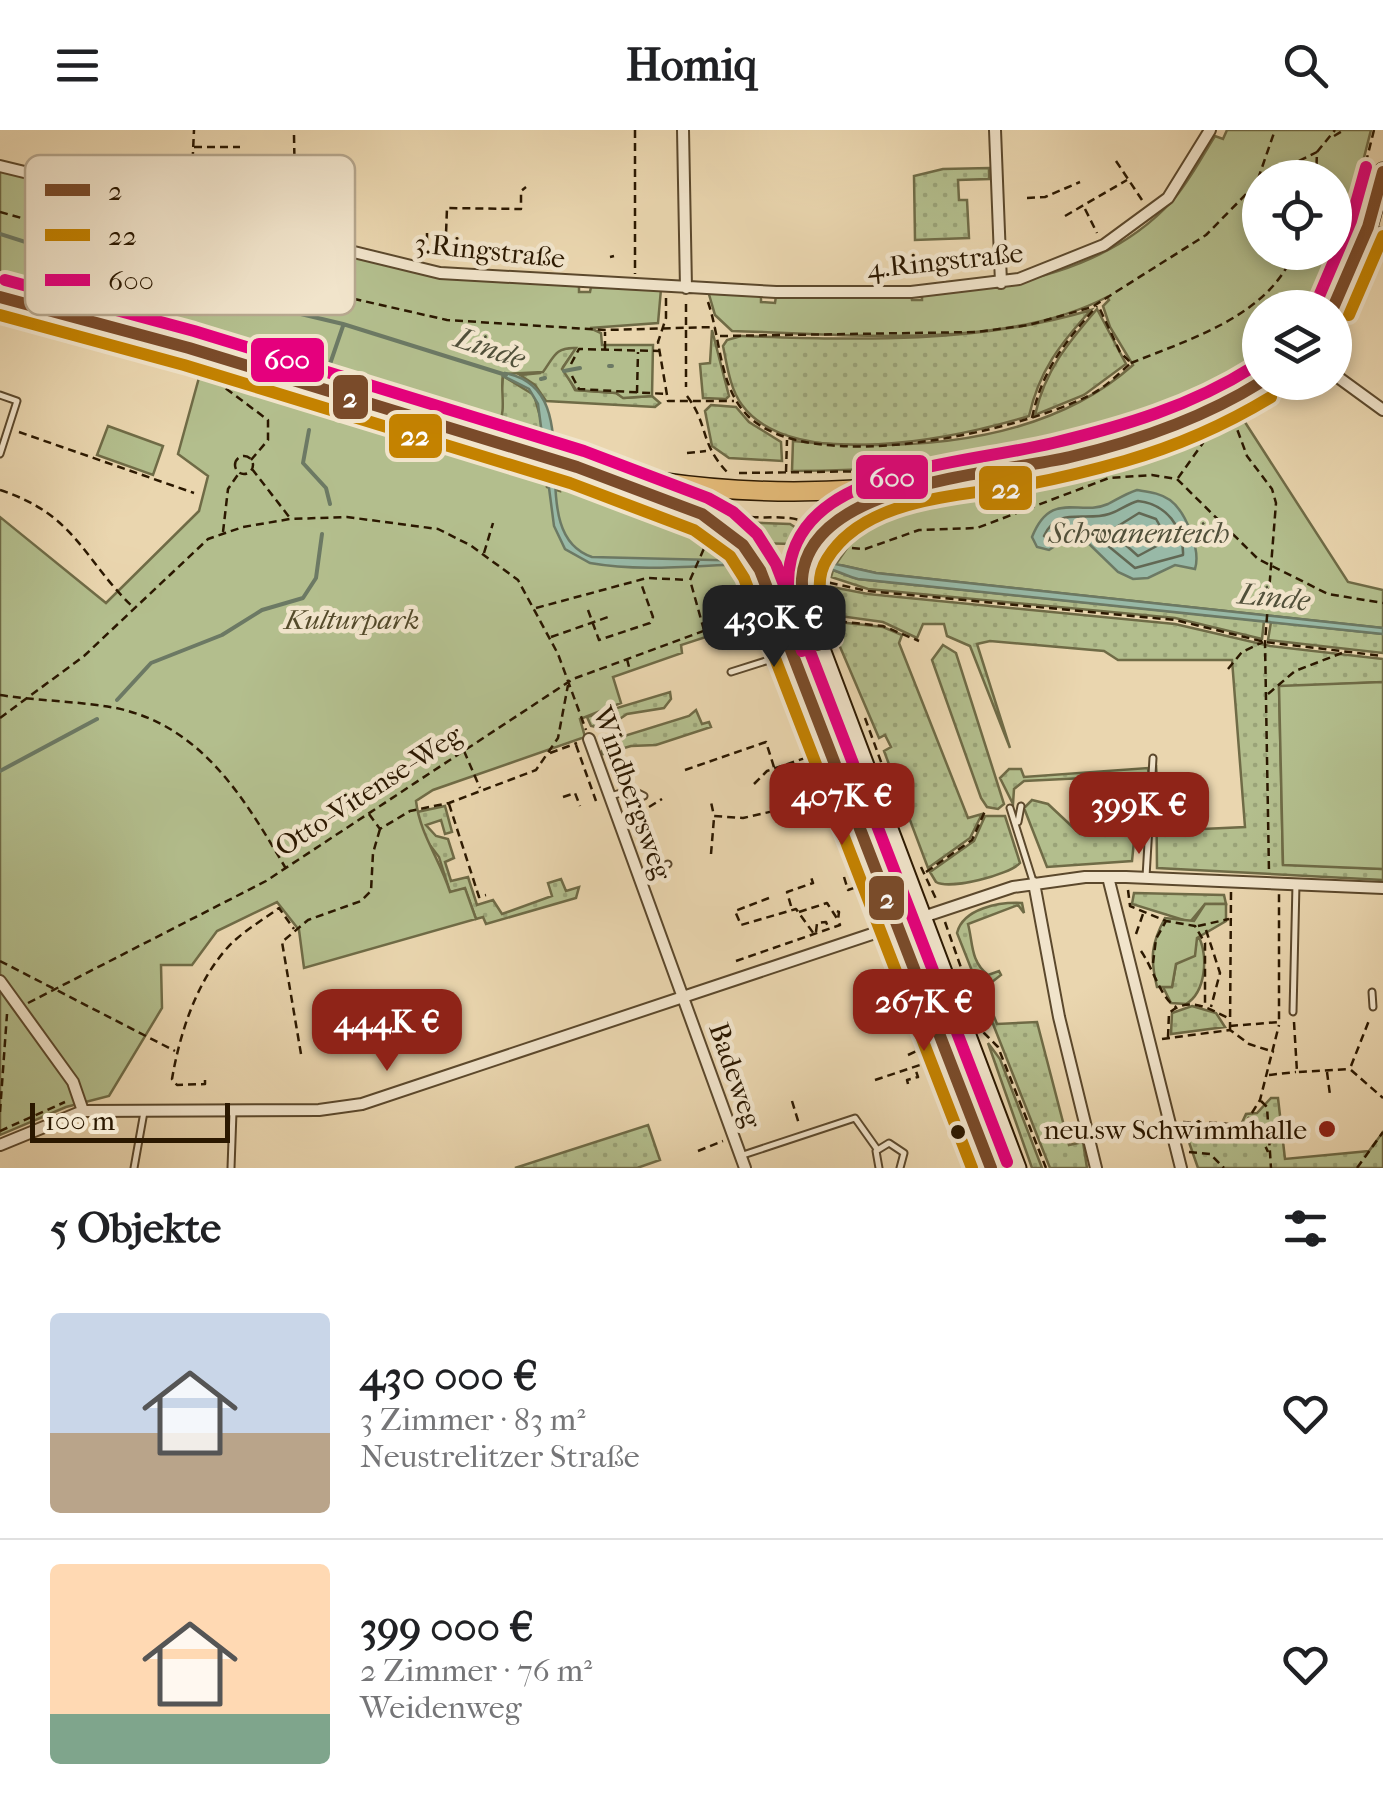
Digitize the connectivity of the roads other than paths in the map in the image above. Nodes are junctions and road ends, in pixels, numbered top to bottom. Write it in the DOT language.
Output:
graph roads {
  1 [pos="683,130"];
  2 [pos="995,130"];
  3 [pos="1210,130"];
  4 [pos="0,166"];
  5 [pos="25,172"];
  6 [pos="1383,172"];
  7 [pos="1378,232"];
  8 [pos="355,252"];
  9 [pos="1002,282"];
  10 [pos="686,288"];
  11 [pos="1350,290"];
  12 [pos="0,296"];
  13 [pos="25,303"];
  14 [pos="69,315"];
  15 [pos="1352,387"];
  16 [pos="1242,393"];
  17 [pos="0,395"];
  18 [pos="1383,410"];
  19 [pos="0,454"];
  20 [pos="577,467"];
  21 [pos="917,484"];
  22 [pos="791,653"];
  23 [pos="731,672"];
  24 [pos="589,739"];
  25 [pos="1153,758"];
  26 [pos="1136,791"];
  27 [pos="610,796"];
  28 [pos="644,796"];
  29 [pos="1152,801"];
  30 [pos="1020,806"];
  31 [pos="1010,808"];
  32 [pos="1139,826"];
  33 [pos="1018,828"];
  34 [pos="1149,834"];
  35 [pos="668,864"];
  36 [pos="639,875"];
  37 [pos="1108,877"];
  38 [pos="1146,878"];
  39 [pos="1034,884"];
  40 [pos="1296,884"];
  41 [pos="1383,888"];
  42 [pos="922,916"];
  43 [pos="897,924"];
  44 [pos="0,981"];
  45 [pos="1372,992"];
  46 [pos="683,997"];
  47 [pos="1372,1007"];
  48 [pos="1293,1012"];
  49 [pos="82,1110"];
  50 [pos="144,1112"];
  51 [pos="233,1112"];
  52 [pos="0,1144"];
  53 [pos="878,1149"];
  54 [pos="743,1162"];
  55 [pos="134,1168"];
  56 [pos="231,1168"];
  57 [pos="879,1168"];
  58 [pos="900,1168"];
  59 [pos="992,1168"];
  60 [pos="1018,1168"];
  61 [pos="1096,1168"];
  62 [pos="1181,1168"];
  1 -- 10 [label="street"];
  2 -- 9 [label="street"];
  3 -- 9 [label="street, 4.Ringstraße"];
  4 -- 5 [label="street, 3.Ringstraße"];
  6 -- 7 [label="main road"];
  7 -- 11 [label="main road"];
  8 -- 10 [label="street, 3.Ringstraße"];
  9 -- 10 [label="street, 4.Ringstraße"];
  12 -- 13 [label="main road"];
  14 -- 20 [label="main road"];
  15 -- 18 [label="street"];
  16 -- 21 [label="main road"];
  17 -- 19 [label="lane"];
  20 -- 21 [label="main road"];
  20 -- 22 [label="main road"];
  21 -- 42 [label="main road"];
  22 -- 23 [label="lane"];
  22 -- 43 [label="main road"];
  24 -- 27 [label="street, Windbergsweg"];
  25 -- 29 [label="lane"];
  26 -- 29 [label="lane"];
  27 -- 28 [label="lane"];
  27 -- 36 [label="street, Windbergsweg"];
  29 -- 34 [label="lane"];
  30 -- 33 [label="lane"];
  31 -- 33 [label="lane"];
  32 -- 34 [label="lane"];
  33 -- 39 [label="lane"];
  34 -- 38 [label="lane"];
  35 -- 36 [label="lane"];
  36 -- 46 [label="street, Windbergsweg"];
  37 -- 38 [label="street"];
  37 -- 39 [label="street"];
  37 -- 62 [label="street"];
  38 -- 40 [label="street"];
  39 -- 42 [label="street"];
  39 -- 61 [label="street"];
  40 -- 41 [label="street"];
  40 -- 48 [label="lane"];
  42 -- 43 [label="street"];
  42 -- 60 [label="main road"];
  43 -- 46 [label="street"];
  43 -- 59 [label="main road"];
  44 -- 49 [label="street"];
  45 -- 47 [label="lane"];
  46 -- 51 [label="street"];
  46 -- 54 [label="street, Badeweg"];
  49 -- 50 [label="street"];
  49 -- 52 [label="street"];
  50 -- 51 [label="street"];
  50 -- 55 [label="lane"];
  51 -- 56 [label="lane"];
  53 -- 54 [label="lane"];
  53 -- 57 [label="lane"];
  53 -- 58 [label="lane"];
}
